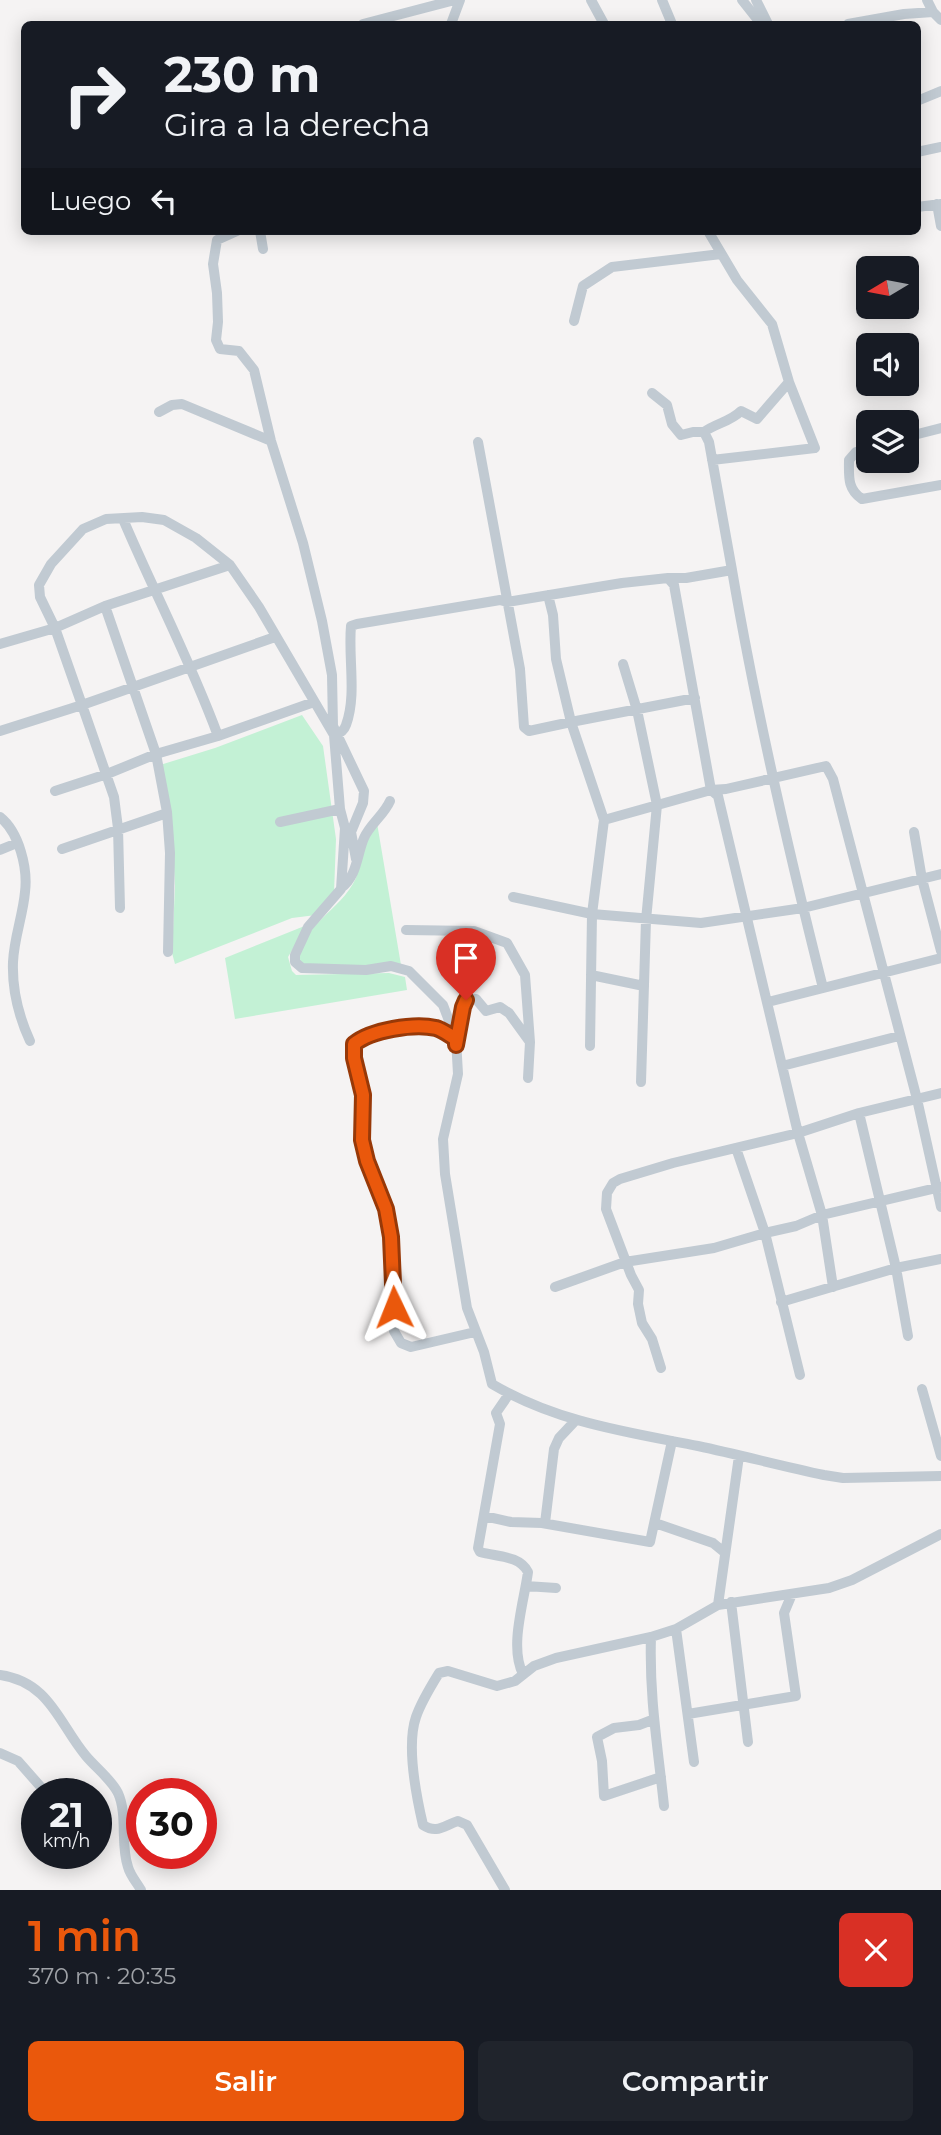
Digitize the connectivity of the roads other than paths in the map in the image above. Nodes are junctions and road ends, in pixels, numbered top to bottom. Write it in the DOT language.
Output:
graph roads {
  1 [pos="457,0"];
  2 [pos="591,0"];
  3 [pos="662,0"];
  4 [pos="741,0"];
  5 [pos="756,0"];
  6 [pos="927,0"];
  7 [pos="933,12"];
  8 [pos="941,20"];
  9 [pos="375,21"];
  10 [pos="453,21"];
  11 [pos="602,21"];
  12 [pos="671,21"];
  13 [pos="758,21"];
  14 [pos="766,21"];
  15 [pos="863,21"];
  16 [pos="941,91"];
  17 [pos="921,99"];
  18 [pos="941,147"];
  19 [pos="921,151"];
  20 [pos="939,204"];
  21 [pos="921,206"];
  22 [pos="941,226"];
  23 [pos="228,235"];
  24 [pos="261,235"];
  25 [pos="710,235"];
  26 [pos="263,249"];
  27 [pos="721,254"];
  28 [pos="574,321"];
  29 [pos="789,382"];
  30 [pos="652,393"];
  31 [pos="159,412"];
  32 [pos="941,428"];
  33 [pos="704,432"];
  34 [pos="919,434"];
  35 [pos="271,441"];
  36 [pos="478,442"];
  37 [pos="856,452"];
  38 [pos="712,460"];
  39 [pos="941,485"];
  40 [pos="123,519"];
  41 [pos="229,565"];
  42 [pos="732,570"];
  43 [pos="668,578"];
  44 [pos="153,591"];
  45 [pos="548,596"];
  46 [pos="507,602"];
  47 [pos="105,606"];
  48 [pos="55,628"];
  49 [pos="275,637"];
  50 [pos="0,644"];
  51 [pos="623,664"];
  52 [pos="192,668"];
  53 [pos="135,687"];
  54 [pos="695,698"];
  55 [pos="314,702"];
  56 [pos="82,705"];
  57 [pos="636,710"];
  58 [pos="571,722"];
  59 [pos="0,731"];
  60 [pos="336,734"];
  61 [pos="218,736"];
  62 [pos="156,754"];
  63 [pos="107,774"];
  64 [pos="771,777"];
  65 [pos="711,790"];
  66 [pos="55,791"];
  67 [pos="390,801"];
  68 [pos="657,805"];
  69 [pos="340,809"];
  70 [pos="167,813"];
  71 [pos="0,817"];
  72 [pos="604,820"];
  73 [pos="280,822"];
  74 [pos="118,828"];
  75 [pos="914,832"];
  76 [pos="17,843"];
  77 [pos="62,849"];
  78 [pos="0,850"];
  79 [pos="356,859"];
  80 [pos="941,874"];
  81 [pos="922,879"];
  82 [pos="341,889"];
  83 [pos="864,894"];
  84 [pos="513,897"];
  85 [pos="120,908"];
  86 [pos="803,908"];
  87 [pos="592,914"];
  88 [pos="748,917"];
  89 [pos="646,920"];
  90 [pos="406,930"];
  91 [pos="941,951"];
  92 [pos="168,952"];
  93 [pos="941,958"];
  94 [pos="882,972"];
  95 [pos="591,975"];
  96 [pos="644,986"];
  97 [pos="822,988"];
  98 [pos="768,1002"];
  99 [pos="899,1036"];
  100 [pos="30,1041"];
  101 [pos="456,1042"];
  102 [pos="530,1042"];
  103 [pos="590,1046"];
  104 [pos="782,1066"];
  105 [pos="528,1078"];
  106 [pos="641,1082"];
  107 [pos="941,1093"];
  108 [pos="917,1099"];
  109 [pos="859,1113"];
  110 [pos="799,1132"];
  111 [pos="736,1148"];
  112 [pos="939,1187"];
  113 [pos="880,1202"];
  114 [pos="941,1207"];
  115 [pos="822,1215"];
  116 [pos="765,1233"];
  117 [pos="941,1259"];
  118 [pos="625,1262"];
  119 [pos="896,1268"];
  120 [pos="555,1287"];
  121 [pos="833,1287"];
  122 [pos="781,1302"];
  123 [pos="475,1332"];
  124 [pos="908,1336"];
  125 [pos="661,1368"];
  126 [pos="800,1376"];
  127 [pos="922,1390"];
  128 [pos="509,1394"];
  129 [pos="575,1420"];
  130 [pos="672,1441"];
  131 [pos="739,1456"];
  132 [pos="941,1456"];
  133 [pos="941,1476"];
  134 [pos="484,1516"];
  135 [pos="545,1523"];
  136 [pos="655,1523"];
  137 [pos="941,1534"];
  138 [pos="724,1552"];
  139 [pos="526,1586"];
  140 [pos="556,1588"];
  141 [pos="792,1594"];
  142 [pos="731,1602"];
  143 [pos="718,1605"];
  144 [pos="676,1629"];
  145 [pos="651,1637"];
  146 [pos="523,1674"];
  147 [pos="0,1675"];
  148 [pos="742,1705"];
  149 [pos="688,1714"];
  150 [pos="652,1720"];
  151 [pos="748,1742"];
  152 [pos="0,1753"];
  153 [pos="694,1762"];
  154 [pos="661,1777"];
  155 [pos="33,1778"];
  156 [pos="664,1806"];
  157 [pos="141,1890"];
  158 [pos="505,1890"];
  1 -- 9 [label="street"];
  1 -- 10 [label="street"];
  2 -- 11 [label="street"];
  3 -- 12 [label="street"];
  4 -- 13 [label="street"];
  5 -- 14 [label="street"];
  6 -- 7 [label="street"];
  7 -- 8 [label="street"];
  7 -- 15 [label="street"];
  16 -- 17 [label="street"];
  18 -- 19 [label="street"];
  20 -- 21 [label="street"];
  20 -- 22 [label="street"];
  23 -- 35 [label="street"];
  24 -- 26 [label="street"];
  25 -- 27 [label="street"];
  27 -- 28 [label="street"];
  27 -- 29 [label="street"];
  29 -- 33 [label="street"];
  29 -- 38 [label="street"];
  30 -- 33 [label="street"];
  31 -- 35 [label="street"];
  32 -- 34 [label="street"];
  33 -- 38 [label="street"];
  35 -- 60 [label="street"];
  36 -- 46 [label="street"];
  37 -- 39 [label="street"];
  38 -- 42 [label="street"];
  40 -- 41 [label="street"];
  40 -- 44 [label="street"];
  40 -- 48 [label="street"];
  41 -- 44 [label="street"];
  41 -- 49 [label="street"];
  42 -- 43 [label="street"];
  42 -- 64 [label="street"];
  43 -- 45 [label="street"];
  43 -- 54 [label="street"];
  44 -- 47 [label="street"];
  44 -- 52 [label="street"];
  45 -- 46 [label="street"];
  45 -- 58 [label="street"];
  46 -- 58 [label="street"];
  46 -- 60 [label="street"];
  47 -- 48 [label="street"];
  47 -- 53 [label="street"];
  48 -- 50 [label="street"];
  48 -- 56 [label="street"];
  49 -- 52 [label="street"];
  49 -- 55 [label="street"];
  51 -- 57 [label="street"];
  52 -- 53 [label="street"];
  52 -- 61 [label="street"];
  53 -- 56 [label="street"];
  53 -- 62 [label="street"];
  54 -- 57 [label="street"];
  54 -- 65 [label="street"];
  55 -- 60 [label="street"];
  55 -- 61 [label="street"];
  56 -- 59 [label="street"];
  56 -- 63 [label="street"];
  57 -- 58 [label="street"];
  57 -- 68 [label="street"];
  58 -- 72 [label="street"];
  60 -- 69 [label="street"];
  60 -- 79 [label="street"];
  61 -- 62 [label="street"];
  62 -- 63 [label="street"];
  62 -- 70 [label="street"];
  63 -- 66 [label="street"];
  63 -- 74 [label="street"];
  64 -- 65 [label="street"];
  64 -- 83 [label="street"];
  64 -- 86 [label="street"];
  65 -- 68 [label="street"];
  65 -- 88 [label="street"];
  67 -- 79 [label="street"];
  68 -- 72 [label="street"];
  68 -- 89 [label="street"];
  69 -- 73 [label="street"];
  69 -- 82 [label="street"];
  70 -- 74 [label="street"];
  70 -- 92 [label="street"];
  71 -- 76 [label="street"];
  72 -- 87 [label="street"];
  74 -- 77 [label="street"];
  74 -- 85 [label="street"];
  75 -- 81 [label="street"];
  76 -- 78 [label="street"];
  76 -- 100 [label="street"];
  79 -- 82 [label="street"];
  80 -- 81 [label="street"];
  81 -- 83 [label="street"];
  81 -- 91 [label="street"];
  82 -- 101 [label="street"];
  83 -- 86 [label="street"];
  83 -- 94 [label="street"];
  84 -- 87 [label="street"];
  86 -- 88 [label="street"];
  86 -- 97 [label="street"];
  87 -- 89 [label="street"];
  87 -- 95 [label="street"];
  88 -- 89 [label="street"];
  88 -- 98 [label="street"];
  89 -- 96 [label="street"];
  90 -- 102 [label="street"];
  93 -- 94 [label="street"];
  94 -- 97 [label="street"];
  94 -- 99 [label="street"];
  95 -- 96 [label="street"];
  95 -- 103 [label="street"];
  96 -- 106 [label="street"];
  97 -- 98 [label="street"];
  98 -- 104 [label="street"];
  99 -- 104 [label="street"];
  99 -- 108 [label="street"];
  101 -- 102 [label="street"];
  101 -- 123 [label="street"];
  101 -- 123 [label="street"];
  102 -- 105 [label="street"];
  104 -- 110 [label="street"];
  107 -- 108 [label="street"];
  108 -- 109 [label="street"];
  108 -- 112 [label="street"];
  109 -- 110 [label="street"];
  109 -- 113 [label="street"];
  110 -- 111 [label="street"];
  110 -- 115 [label="street"];
  111 -- 116 [label="street"];
  111 -- 118 [label="street"];
  112 -- 113 [label="street"];
  112 -- 114 [label="street"];
  113 -- 115 [label="street"];
  113 -- 119 [label="street"];
  115 -- 116 [label="street"];
  115 -- 121 [label="street"];
  116 -- 118 [label="street"];
  116 -- 122 [label="street"];
  117 -- 119 [label="street"];
  118 -- 120 [label="street"];
  118 -- 125 [label="street"];
  119 -- 121 [label="street"];
  119 -- 124 [label="street"];
  121 -- 122 [label="street"];
  122 -- 126 [label="street"];
  123 -- 128 [label="street"];
  127 -- 132 [label="street"];
  128 -- 129 [label="street"];
  128 -- 134 [label="street"];
  129 -- 130 [label="street"];
  129 -- 135 [label="street"];
  130 -- 131 [label="street"];
  130 -- 136 [label="street"];
  131 -- 133 [label="street"];
  131 -- 138 [label="street"];
  134 -- 135 [label="street"];
  134 -- 139 [label="street"];
  135 -- 136 [label="street"];
  136 -- 138 [label="street"];
  137 -- 141 [label="street"];
  138 -- 143 [label="street"];
  139 -- 140 [label="street"];
  139 -- 146 [label="street"];
  141 -- 142 [label="street"];
  141 -- 148 [label="street"];
  142 -- 143 [label="street"];
  142 -- 148 [label="street"];
  143 -- 144 [label="street"];
  144 -- 145 [label="street"];
  144 -- 149 [label="street"];
  145 -- 146 [label="street"];
  145 -- 150 [label="street"];
  146 -- 158 [label="street"];
  147 -- 157 [label="street"];
  148 -- 149 [label="street"];
  148 -- 151 [label="street"];
  149 -- 153 [label="street"];
  150 -- 154 [label="street"];
  150 -- 154 [label="street"];
  152 -- 155 [label="street"];
  154 -- 156 [label="street"];
}
